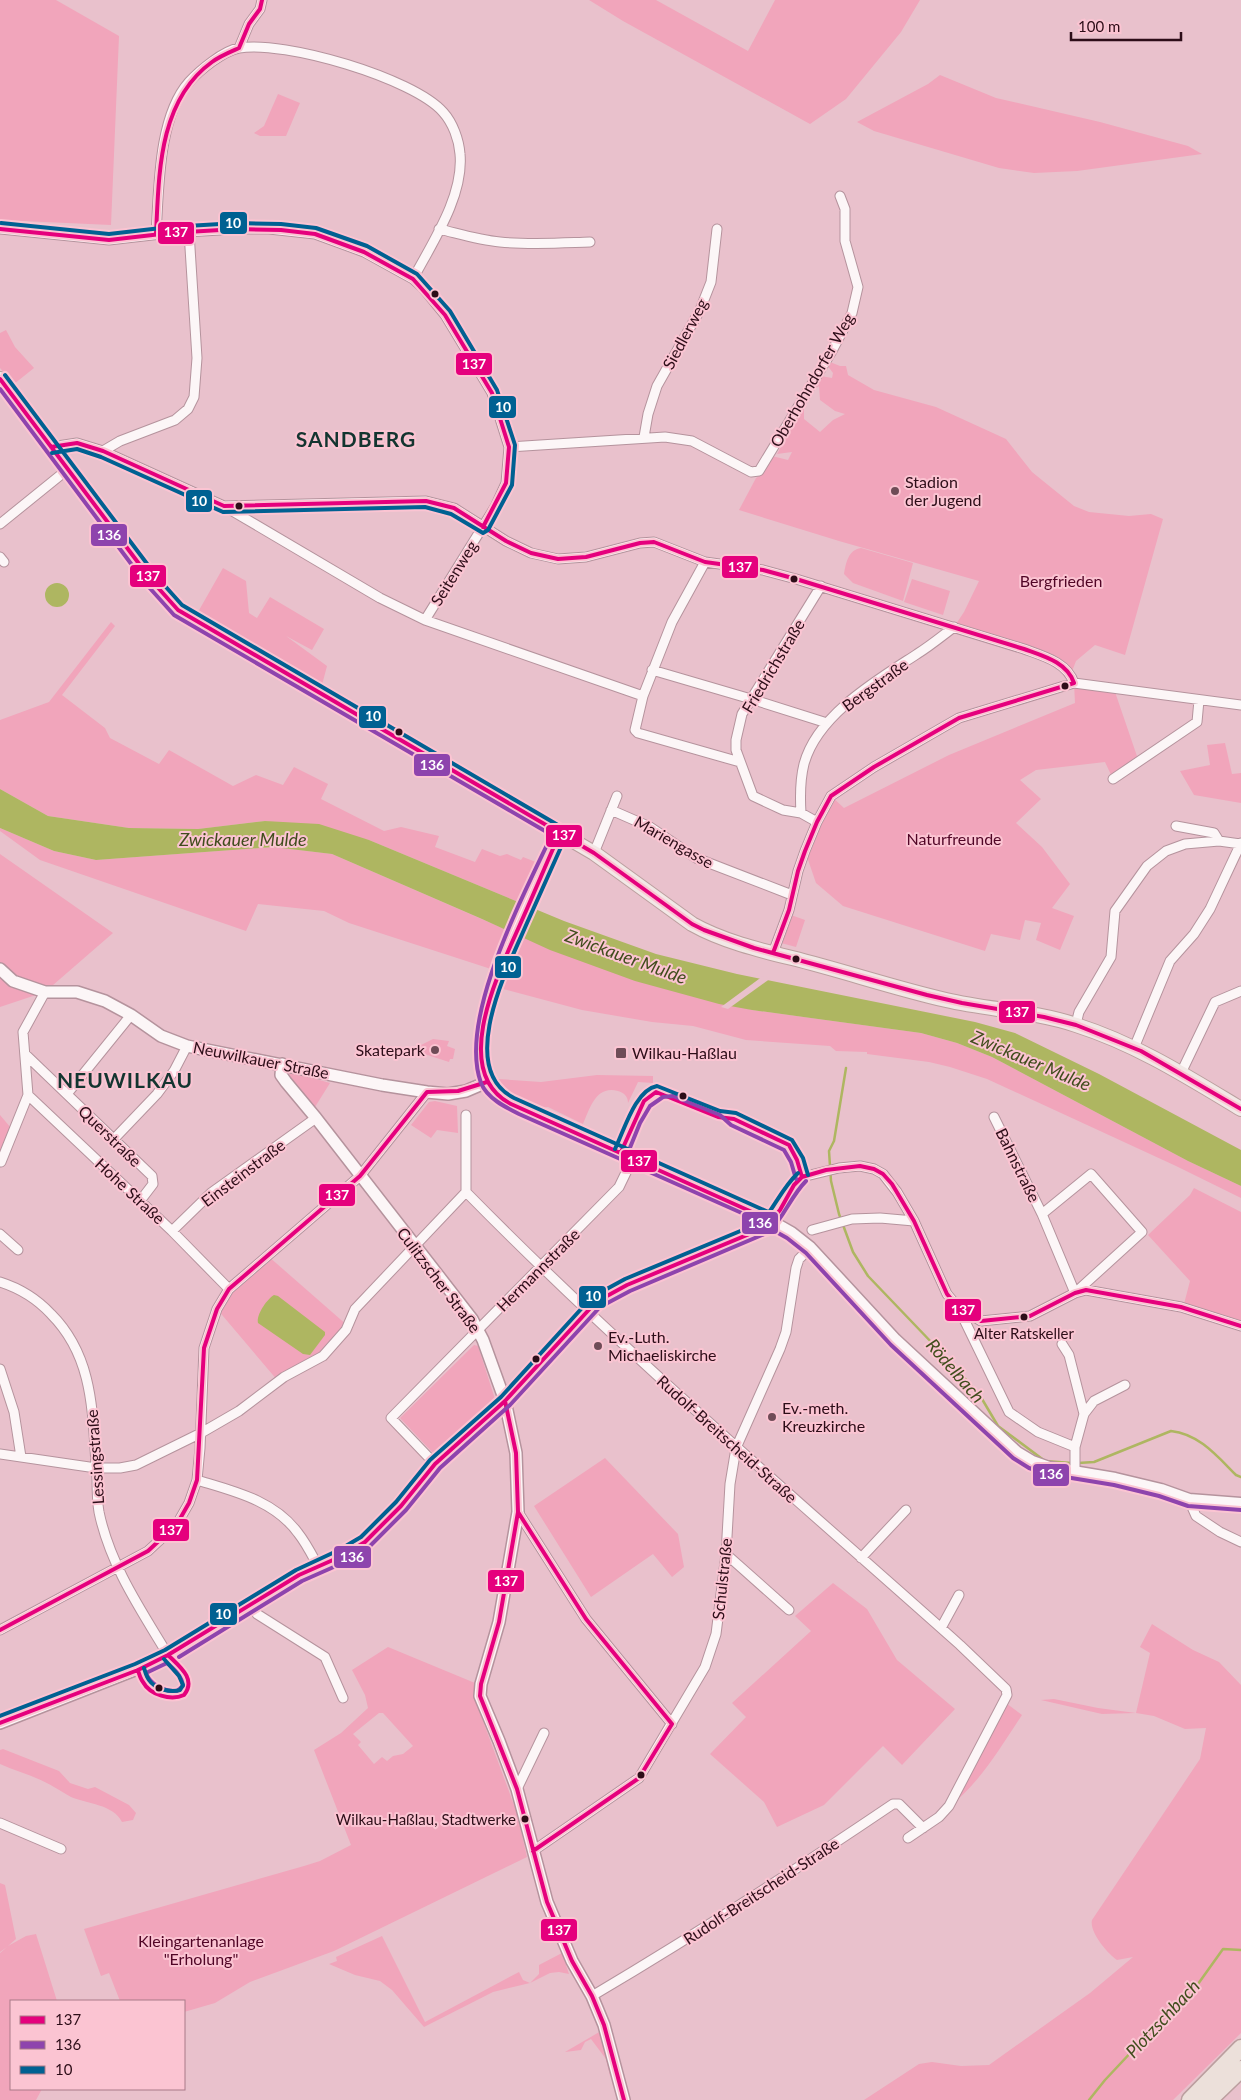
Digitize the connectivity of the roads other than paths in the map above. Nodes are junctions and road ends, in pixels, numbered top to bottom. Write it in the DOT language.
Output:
graph roads {
  1 [pos="262,0"];
  2 [pos="240,48"];
  3 [pos="840,196"];
  4 [pos="0,229"];
  5 [pos="440,229"];
  6 [pos="717,229"];
  7 [pos="189,232"];
  8 [pos="156,234"];
  9 [pos="590,242"];
  10 [pos="413,279"];
  11 [pos="0,379"];
  12 [pos="644,436"];
  13 [pos="51,447"];
  14 [pos="509,448"];
  15 [pos="103,451"];
  16 [pos="68,469"];
  17 [pos="224,506"];
  18 [pos="0,524"];
  19 [pos="483,527"];
  20 [pos="705,562"];
  21 [pos="821,586"];
  22 [pos="425,620"];
  23 [pos="954,627"];
  24 [pos="652,670"];
  25 [pos="1074,683"];
  26 [pos="643,696"];
  27 [pos="751,698"];
  28 [pos="1199,700"];
  29 [pos="1241,705"];
  30 [pos="828,723"];
  31 [pos="740,762"];
  32 [pos="1113,779"];
  33 [pos="617,796"];
  34 [pos="612,810"];
  35 [pos="801,814"];
  36 [pos="817,822"];
  37 [pos="1176,826"];
  38 [pos="560,833"];
  39 [pos="1219,840"];
  40 [pos="1241,844"];
  41 [pos="594,853"];
  42 [pos="792,895"];
  43 [pos="774,953"];
  44 [pos="0,969"];
  45 [pos="1241,990"];
  46 [pos="45,992"];
  47 [pos="131,1014"];
  48 [pos="1076,1024"];
  49 [pos="187,1046"];
  50 [pos="1134,1048"];
  51 [pos="25,1054"];
  52 [pos="282,1064"];
  53 [pos="1181,1073"];
  54 [pos="487,1082"];
  55 [pos="427,1092"];
  56 [pos="67,1094"];
  57 [pos="28,1096"];
  58 [pos="1241,1109"];
  59 [pos="466,1115"];
  60 [pos="994,1117"];
  61 [pos="316,1118"];
  62 [pos="114,1139"];
  63 [pos="632,1158"];
  64 [pos="0,1162"];
  65 [pos="360,1176"];
  66 [pos="466,1192"];
  67 [pos="140,1201"];
  68 [pos="1042,1214"];
  69 [pos="772,1221"];
  70 [pos="914,1221"];
  71 [pos="812,1230"];
  72 [pos="172,1231"];
  73 [pos="0,1234"];
  74 [pos="414,1246"];
  75 [pos="810,1248"];
  76 [pos="18,1250"];
  77 [pos="540,1267"];
  78 [pos="0,1282"];
  79 [pos="229,1289"];
  80 [pos="1075,1293"];
  81 [pos="957,1306"];
  82 [pos="587,1311"];
  83 [pos="1241,1326"];
  84 [pos="479,1330"];
  85 [pos="1062,1344"];
  86 [pos="0,1369"];
  87 [pos="1125,1385"];
  88 [pos="505,1401"];
  89 [pos="1084,1414"];
  90 [pos="201,1433"];
  91 [pos="736,1448"];
  92 [pos="1075,1450"];
  93 [pos="0,1454"];
  94 [pos="21,1457"];
  95 [pos="434,1464"];
  96 [pos="96,1468"];
  97 [pos="1075,1469"];
  98 [pos="197,1480"];
  99 [pos="1189,1500"];
  100 [pos="1241,1504"];
  101 [pos="906,1510"];
  102 [pos="518,1512"];
  103 [pos="1241,1542"];
  104 [pos="726,1554"];
  105 [pos="861,1558"];
  106 [pos="318,1566"];
  107 [pos="117,1568"];
  108 [pos="959,1595"];
  109 [pos="251,1605"];
  110 [pos="789,1610"];
  111 [pos="941,1628"];
  112 [pos="0,1630"];
  113 [pos="168,1655"];
  114 [pos="343,1698"];
  115 [pos="0,1723"];
  116 [pos="672,1724"];
  117 [pos="544,1733"];
  118 [pos="516,1789"];
  119 [pos="0,1823"];
  120 [pos="923,1828"];
  121 [pos="908,1838"];
  122 [pos="61,1849"];
  123 [pos="533,1851"];
  124 [pos="592,1996"];
  125 [pos="1241,2048"];
  126 [pos="1241,2069"];
  127 [pos="624,2100"];
  128 [pos="1190,2100"];
  129 [pos="1210,2100"];
  1 -- 2 [label="street"];
  2 -- 5 [label="street"];
  2 -- 8 [label="street"];
  3 -- 12 [label="street, Oberhohndorfer Weg"];
  4 -- 8 [label="street"];
  5 -- 9 [label="street"];
  5 -- 10 [label="street"];
  6 -- 12 [label="street, Siedlerweg"];
  7 -- 8 [label="street"];
  7 -- 10 [label="street"];
  7 -- 15 [label="street"];
  10 -- 14 [label="street"];
  11 -- 13 [label="main road"];
  12 -- 14 [label="street"];
  13 -- 15 [label="street"];
  13 -- 16 [label="main road"];
  14 -- 19 [label="street, Seitenweg"];
  15 -- 17 [label="street"];
  16 -- 18 [label="street"];
  16 -- 38 [label="main road"];
  17 -- 19 [label="street"];
  17 -- 22 [label="street"];
  19 -- 20 [label="street"];
  19 -- 22 [label="street, Seitenweg"];
  20 -- 21 [label="street"];
  20 -- 24 [label="street"];
  21 -- 23 [label="street"];
  21 -- 27 [label="street, Friedrichstraße"];
  22 -- 26 [label="street"];
  23 -- 25 [label="street"];
  23 -- 30 [label="street, Bergstraße"];
  24 -- 26 [label="street"];
  24 -- 27 [label="street"];
  25 -- 28 [label="street"];
  25 -- 36 [label="street"];
  26 -- 31 [label="street"];
  27 -- 30 [label="street"];
  27 -- 31 [label="street, Friedrichstraße"];
  28 -- 29 [label="street"];
  28 -- 32 [label="street"];
  30 -- 35 [label="street, Bergstraße"];
  31 -- 35 [label="street, Friedrichstraße"];
  33 -- 34 [label="street"];
  34 -- 41 [label="street"];
  34 -- 42 [label="street, Mariengasse"];
  35 -- 36 [label="street, Friedrichstraße"];
  36 -- 42 [label="street"];
  37 -- 39 [label="street"];
  38 -- 41 [label="main road"];
  38 -- 54 [label="main road"];
  39 -- 40 [label="street"];
  39 -- 48 [label="street"];
  40 -- 50 [label="street"];
  41 -- 43 [label="main road"];
  42 -- 43 [label="street"];
  43 -- 48 [label="main road"];
  44 -- 46 [label="street, Neuwilkauer Straße"];
  45 -- 53 [label="street"];
  46 -- 47 [label="street, Neuwilkauer Straße"];
  46 -- 51 [label="street"];
  47 -- 49 [label="street, Neuwilkauer Straße"];
  47 -- 56 [label="street"];
  48 -- 50 [label="main road"];
  49 -- 52 [label="street, Neuwilkauer Straße"];
  49 -- 62 [label="street"];
  50 -- 53 [label="main road"];
  51 -- 56 [label="street, Querstraße"];
  51 -- 57 [label="street"];
  52 -- 55 [label="street, Neuwilkauer Straße"];
  52 -- 61 [label="street, Culitzscher Straße"];
  53 -- 58 [label="main road"];
  54 -- 55 [label="street, Neuwilkauer Straße"];
  54 -- 63 [label="main road"];
  55 -- 65 [label="street"];
  56 -- 62 [label="street, Querstraße"];
  57 -- 64 [label="street"];
  57 -- 67 [label="street, Hohe Straße"];
  59 -- 66 [label="street"];
  60 -- 68 [label="street, Bahnstraße"];
  61 -- 65 [label="street, Culitzscher Straße"];
  61 -- 72 [label="street, Einsteinstraße"];
  62 -- 67 [label="street, Querstraße"];
  63 -- 69 [label="main road"];
  63 -- 77 [label="street, Hermannstraße"];
  65 -- 74 [label="street, Culitzscher Straße"];
  65 -- 79 [label="street"];
  66 -- 74 [label="street"];
  66 -- 77 [label="street, Rudolf-Breitscheid-Straße"];
  67 -- 72 [label="street, Hohe Straße"];
  68 -- 80 [label="street, Bahnstraße"];
  68 -- 80 [label="street"];
  69 -- 70 [label="street"];
  69 -- 75 [label="main road"];
  69 -- 82 [label="street"];
  70 -- 71 [label="street"];
  70 -- 81 [label="street"];
  72 -- 79 [label="street, Hohe Straße"];
  73 -- 76 [label="street"];
  74 -- 84 [label="street, Culitzscher Straße"];
  74 -- 90 [label="street"];
  75 -- 91 [label="street, Schulstraße"];
  75 -- 97 [label="main road"];
  77 -- 82 [label="street, Rudolf-Breitscheid-Straße"];
  77 -- 84 [label="street, Hermannstraße"];
  78 -- 96 [label="street, Lessingstraße"];
  79 -- 90 [label="street"];
  80 -- 81 [label="street"];
  80 -- 83 [label="street"];
  81 -- 92 [label="street"];
  82 -- 88 [label="street"];
  82 -- 91 [label="street, Rudolf-Breitscheid-Straße"];
  84 -- 88 [label="street, Culitzscher Straße"];
  84 -- 95 [label="street, Hermannstraße"];
  85 -- 89 [label="street"];
  86 -- 94 [label="street"];
  87 -- 89 [label="street"];
  88 -- 95 [label="street"];
  88 -- 102 [label="street, Culitzscher Straße"];
  89 -- 92 [label="street"];
  90 -- 96 [label="street"];
  90 -- 98 [label="street"];
  91 -- 104 [label="street, Schulstraße"];
  91 -- 105 [label="street, Rudolf-Breitscheid-Straße"];
  92 -- 97 [label="street"];
  93 -- 94 [label="street"];
  94 -- 96 [label="street"];
  95 -- 106 [label="street"];
  96 -- 107 [label="street, Lessingstraße"];
  97 -- 99 [label="main road"];
  98 -- 106 [label="street"];
  98 -- 107 [label="street"];
  99 -- 100 [label="main road"];
  99 -- 103 [label="street"];
  101 -- 105 [label="street"];
  102 -- 116 [label="street"];
  102 -- 118 [label="street, Culitzscher Straße"];
  104 -- 110 [label="street"];
  104 -- 116 [label="street, Schulstraße"];
  105 -- 111 [label="street, Rudolf-Breitscheid-Straße"];
  106 -- 109 [label="street"];
  107 -- 112 [label="street"];
  107 -- 113 [label="street, Lessingstraße"];
  108 -- 111 [label="street"];
  109 -- 113 [label="street"];
  109 -- 114 [label="street"];
  111 -- 120 [label="street, Rudolf-Breitscheid-Straße"];
  113 -- 115 [label="street"];
  116 -- 123 [label="street, Schulstraße"];
  117 -- 118 [label="street"];
  118 -- 123 [label="street, Culitzscher Straße"];
  119 -- 122 [label="street"];
  120 -- 121 [label="street, Rudolf-Breitscheid-Straße"];
  120 -- 124 [label="street, Rudolf-Breitscheid-Straße"];
  123 -- 124 [label="street, Culitzscher Straße"];
  124 -- 127 [label="street, Culitzscher Straße"];
  125 -- 128 [label="highway"];
  126 -- 129 [label="highway"];
}
